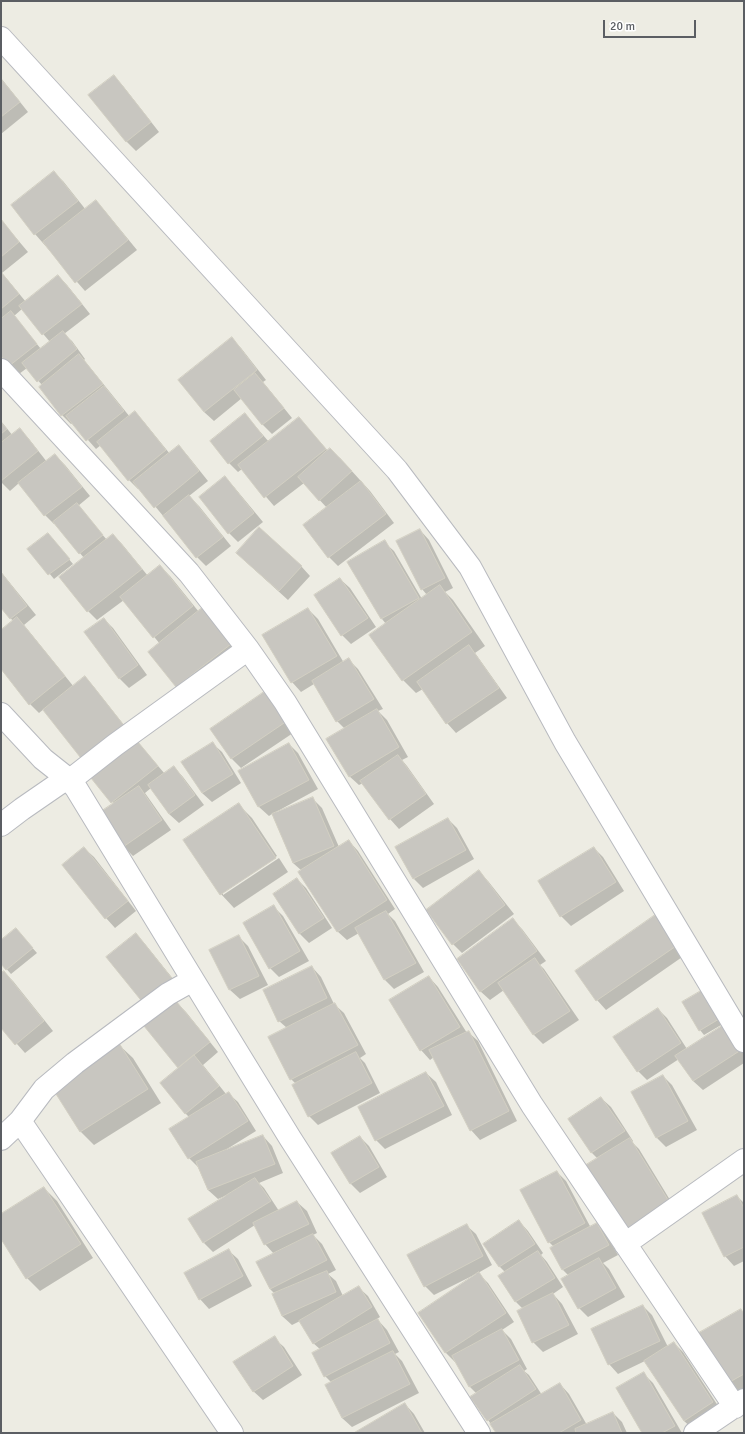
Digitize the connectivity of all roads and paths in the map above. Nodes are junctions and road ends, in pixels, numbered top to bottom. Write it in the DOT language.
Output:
graph roads {
  1 [pos="1,38"];
  2 [pos="1,370"];
  3 [pos="248,649"];
  4 [pos="1,714"];
  5 [pos="68,780"];
  6 [pos="1,825"];
  7 [pos="192,980"];
  8 [pos="744,1041"];
  9 [pos="20,1121"];
  10 [pos="1,1139"];
  11 [pos="744,1160"];
  12 [pos="625,1244"];
  13 [pos="740,1404"];
  14 [pos="232,1433"];
  15 [pos="479,1433"];
  16 [pos="695,1433"];
  1 -- 8 [label="street"];
  2 -- 3 [label="street"];
  3 -- 5 [label="street"];
  3 -- 12 [label="street"];
  4 -- 5 [label="street"];
  5 -- 6 [label="street"];
  5 -- 7 [label="street"];
  7 -- 9 [label="street"];
  7 -- 15 [label="street"];
  9 -- 10 [label="street"];
  9 -- 14 [label="street"];
  11 -- 12 [label="street"];
  12 -- 13 [label="street"];
  13 -- 16 [label="street"];
}
